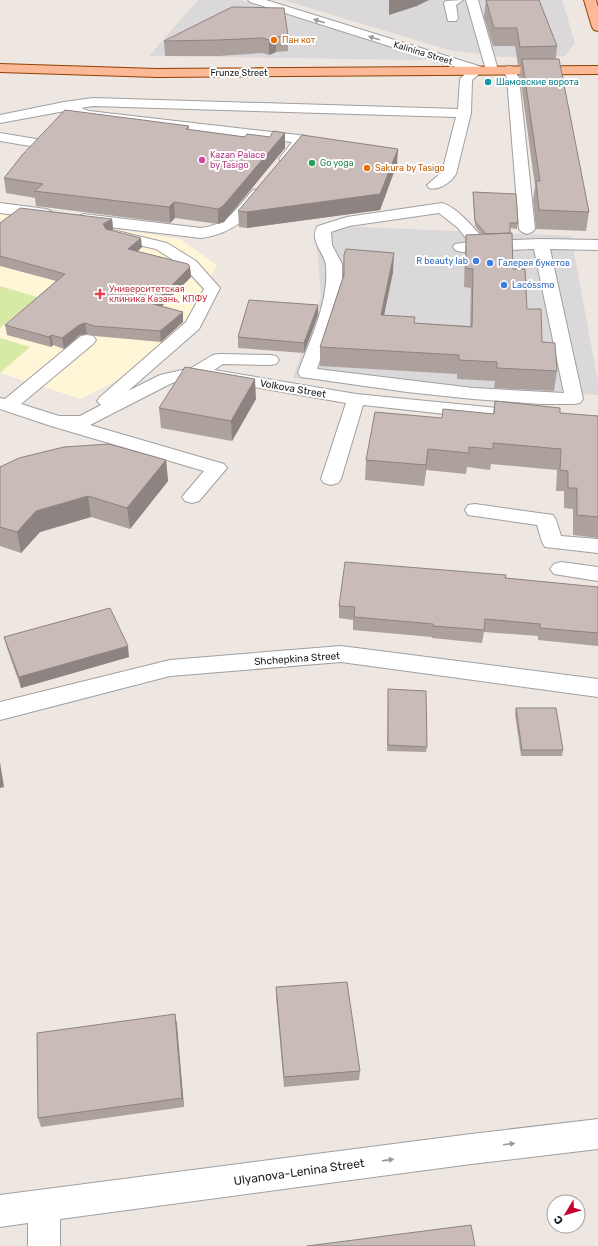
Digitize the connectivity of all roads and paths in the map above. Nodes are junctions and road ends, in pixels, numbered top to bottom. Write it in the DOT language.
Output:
graph roads {
  1 [pos="254,0"];
  2 [pos="457,0"];
  3 [pos="472,0"];
  4 [pos="590,0"];
  5 [pos="301,1"];
  6 [pos="283,9"];
  7 [pos="452,18"];
  8 [pos="598,27"];
  9 [pos="0,68"];
  10 [pos="478,70"];
  11 [pos="492,70"];
  12 [pos="509,70"];
  13 [pos="598,70"];
  14 [pos="64,106"];
  15 [pos="464,113"];
  16 [pos="0,120"];
  17 [pos="0,137"];
  18 [pos="36,143"];
  19 [pos="280,167"];
  20 [pos="265,184"];
  21 [pos="434,185"];
  22 [pos="0,208"];
  23 [pos="68,219"];
  24 [pos="527,229"];
  25 [pos="541,244"];
  26 [pos="598,245"];
  27 [pos="481,246"];
  28 [pos="461,247"];
  29 [pos="87,340"];
  30 [pos="270,360"];
  31 [pos="197,372"];
  32 [pos="356,399"];
  33 [pos="4,404"];
  34 [pos="536,418"];
  35 [pos="84,421"];
  36 [pos="58,422"];
  37 [pos="331,479"];
  38 [pos="192,497"];
  39 [pos="475,510"];
  40 [pos="598,546"];
  41 [pos="561,569"];
  42 [pos="598,574"];
  43 [pos="598,688"];
  44 [pos="0,711"];
  45 [pos="598,1134"];
  46 [pos="44,1205"];
  47 [pos="0,1211"];
  48 [pos="44,1246"];
  1 -- 6 [label="street, Kalinina Street"];
  2 -- 7 [label="street"];
  3 -- 11 [label="street"];
  4 -- 8 [label="main road"];
  5 -- 6 [label="street"];
  10 -- 6 [label="street, Kalinina Street, one-way"];
  9 -- 10 [label="main road, Frunze Street"];
  10 -- 11 [label="main road, Kalinina Street"];
  10 -- 15 [label="street"];
  11 -- 12 [label="main road, Kalinina Street"];
  12 -- 13 [label="main road, Kalinina Street"];
  12 -- 24 [label="street"];
  14 -- 15 [label="street"];
  14 -- 16 [label="street"];
  14 -- 19 [label="street"];
  15 -- 21 [label="street"];
  17 -- 18 [label="street"];
  20 -- 23 [label="street"];
  22 -- 23 [label="street"];
  23 -- 35 [label="street"];
  25 -- 26 [label="street"];
  25 -- 27 [label="street"];
  25 -- 27 [label="street"];
  27 -- 28 [label="street"];
  29 -- 33 [label="street"];
  30 -- 31 [label="street"];
  31 -- 32 [label="street, Volkova Street"];
  31 -- 35 [label="street, Volkova Street"];
  32 -- 34 [label="street, Volkova Street"];
  32 -- 37 [label="street"];
  33 -- 36 [label="street, Volkova Street"];
  35 -- 36 [label="street, Volkova Street"];
  36 -- 38 [label="street"];
  39 -- 40 [label="street"];
  41 -- 42 [label="street"];
  43 -- 44 [label="street, Shchepkina Street"];
  46 -- 45 [label="street, Ulyanova-Lenina Street, one-way"];
  46 -- 47 [label="street, Ulyanova-Lenina Street"];
  46 -- 48 [label="street"];
}
